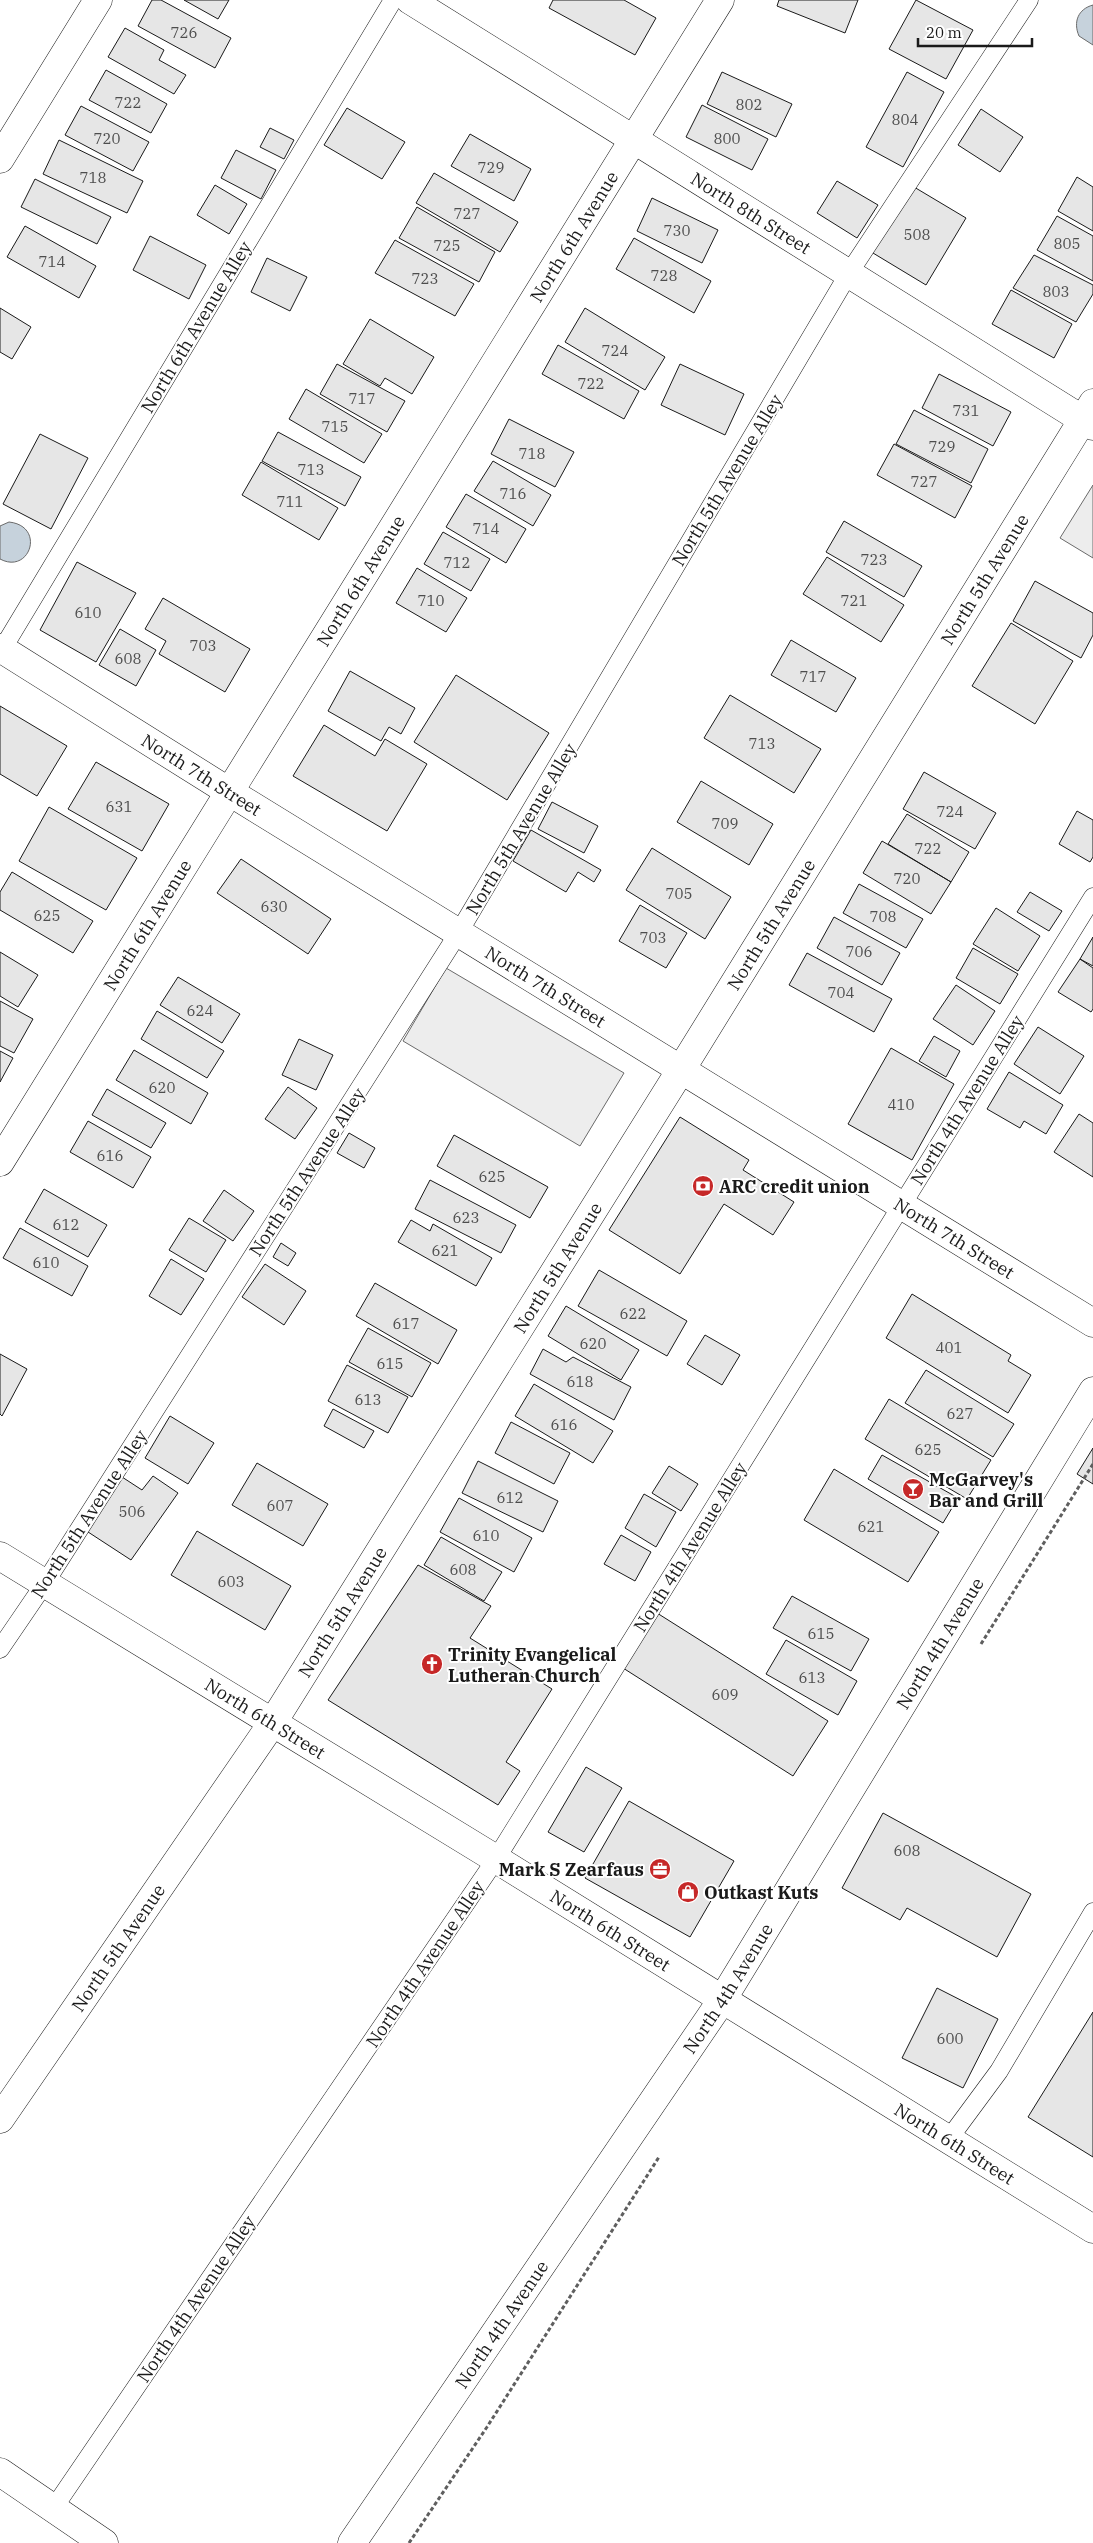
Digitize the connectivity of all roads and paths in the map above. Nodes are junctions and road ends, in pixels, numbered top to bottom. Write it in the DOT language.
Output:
graph roads {
  1 [pos="98,0"];
  2 [pos="393,0"];
  3 [pos="410,0"];
  4 [pos="720,0"];
  5 [pos="1028,0"];
  6 [pos="635,138"];
  7 [pos="0,159"];
  8 [pos="849,273"];
  9 [pos="1090,416"];
  10 [pos="1,650"];
  11 [pos="228,791"];
  12 [pos="1093,897"];
  13 [pos="459,932"];
  14 [pos="682,1068"];
  15 [pos="0,1162"];
  16 [pos="902,1204"];
  17 [pos="1093,1323"];
  18 [pos="1093,1391"];
  19 [pos="0,1556"];
  20 [pos="45,1583"];
  21 [pos="0,1649"];
  22 [pos="273,1722"];
  23 [pos="496,1859"];
  24 [pos="1093,1912"];
  25 [pos="722,2000"];
  26 [pos="0,2120"];
  27 [pos="948,2140"];
  28 [pos="1093,2229"];
  29 [pos="0,2472"];
  30 [pos="53,2509"];
  31 [pos="104,2543"];
  32 [pos="352,2543"];
  1 -- 7 [label="street"];
  2 -- 10 [label="lane, North 6th Avenue Alley"];
  3 -- 6 [label="street, North 8th Street"];
  4 -- 6 [label="street, North 6th Avenue"];
  5 -- 8 [label="lane, North 5th Avenue Alley"];
  6 -- 8 [label="street, North 8th Street"];
  6 -- 11 [label="street, North 6th Avenue"];
  8 -- 9 [label="street, North 8th Street"];
  8 -- 13 [label="lane, North 5th Avenue Alley"];
  9 -- 14 [label="street, North 5th Avenue"];
  10 -- 11 [label="street, North 7th Street"];
  11 -- 13 [label="street, North 7th Street"];
  11 -- 15 [label="street, North 6th Avenue"];
  12 -- 16 [label="lane, North 4th Avenue Alley"];
  13 -- 14 [label="street, North 7th Street"];
  13 -- 20 [label="lane, North 5th Avenue Alley"];
  14 -- 16 [label="street, North 7th Street"];
  14 -- 22 [label="street, North 5th Avenue"];
  16 -- 17 [label="street, North 7th Street"];
  16 -- 23 [label="lane, North 4th Avenue Alley"];
  18 -- 25 [label="street, North 4th Avenue"];
  19 -- 20 [label="street, North 6th Street"];
  20 -- 21 [label="lane, North 5th Avenue Alley"];
  20 -- 22 [label="street, North 6th Street"];
  22 -- 23 [label="street, North 6th Street"];
  22 -- 26 [label="street, North 5th Avenue"];
  23 -- 25 [label="street, North 6th Street"];
  23 -- 30 [label="lane, North 4th Avenue Alley"];
  24 -- 27 [label="lane"];
  25 -- 27 [label="street, North 6th Street"];
  25 -- 32 [label="street, North 4th Avenue"];
  27 -- 28 [label="street, North 6th Street"];
  29 -- 30 [label="street"];
  30 -- 31 [label="street"];
}
